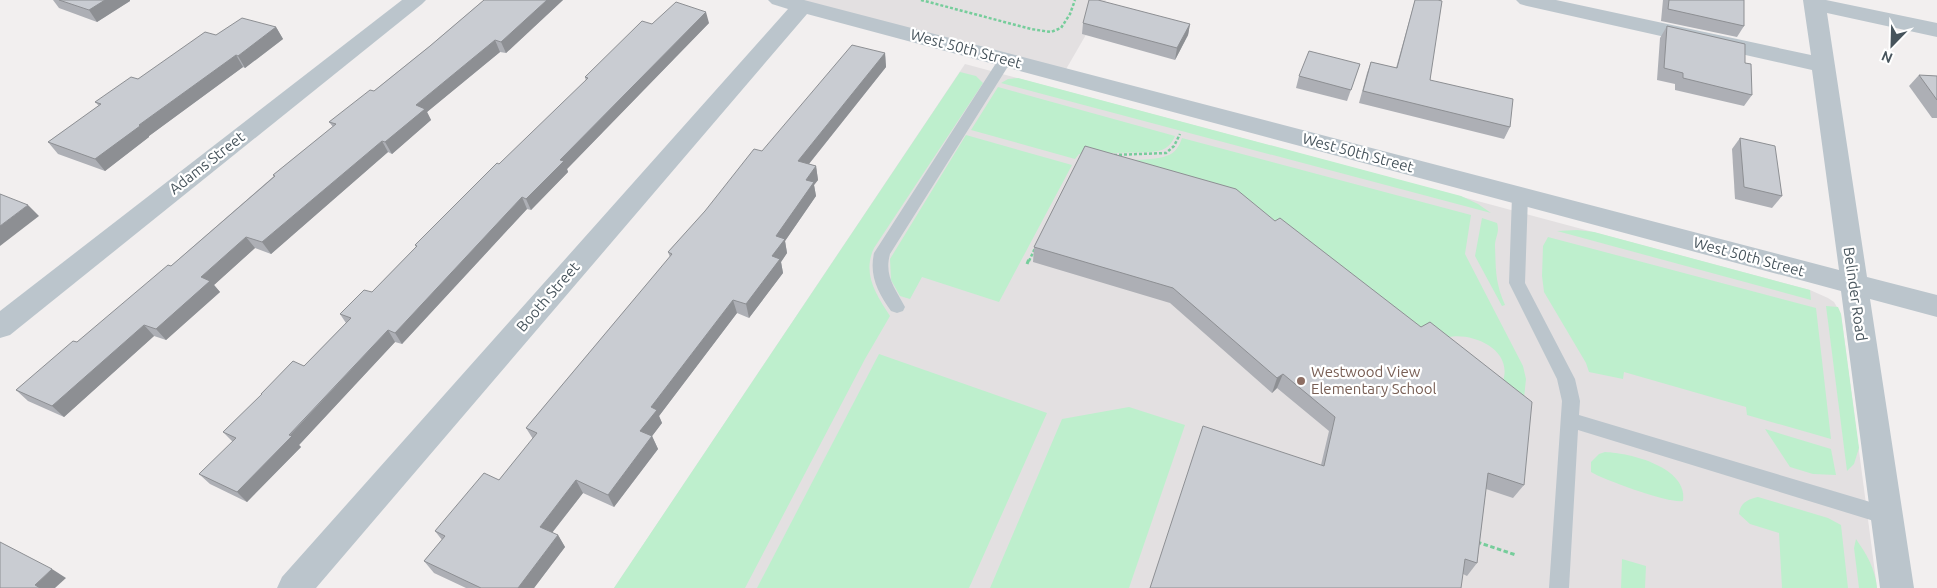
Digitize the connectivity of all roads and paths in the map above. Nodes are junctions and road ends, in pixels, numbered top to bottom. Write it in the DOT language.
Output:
graph roads {
  1 [pos="415,0"];
  2 [pos="920,0"];
  3 [pos="1074,0"];
  4 [pos="1527,0"];
  5 [pos="1815,2"];
  6 [pos="790,3"];
  7 [pos="1937,30"];
  8 [pos="1005,60"];
  9 [pos="1823,65"];
  10 [pos="1180,134"];
  11 [pos="1110,155"];
  12 [pos="1520,196"];
  13 [pos="1040,238"];
  14 [pos="1027,264"];
  15 [pos="1854,284"];
  16 [pos="1937,306"];
  17 [pos="897,307"];
  18 [pos="0,327"];
  19 [pos="1570,420"];
  20 [pos="1887,516"];
  21 [pos="1472,540"];
  22 [pos="1516,556"];
  23 [pos="294,588"];
  24 [pos="1558,588"];
  25 [pos="1897,588"];
  1 -- 18 [label="street, Adams Street"];
  2 -- 3 [label="path"];
  4 -- 9 [label="street"];
  5 -- 7 [label="street"];
  5 -- 9 [label="street, Belinder Road"];
  6 -- 8 [label="street, West 50th Street"];
  6 -- 23 [label="street, Booth Street"];
  8 -- 12 [label="street, West 50th Street"];
  8 -- 17 [label="lane"];
  9 -- 15 [label="street, Belinder Road"];
  10 -- 11 [label="path"];
  12 -- 15 [label="street, West 50th Street"];
  12 -- 19 [label="lane"];
  13 -- 14 [label="path"];
  15 -- 16 [label="street, West 50th Street"];
  15 -- 20 [label="street, Belinder Road"];
  19 -- 20 [label="lane"];
  19 -- 24 [label="lane"];
  20 -- 25 [label="street, Belinder Road"];
  21 -- 22 [label="path"];
}
